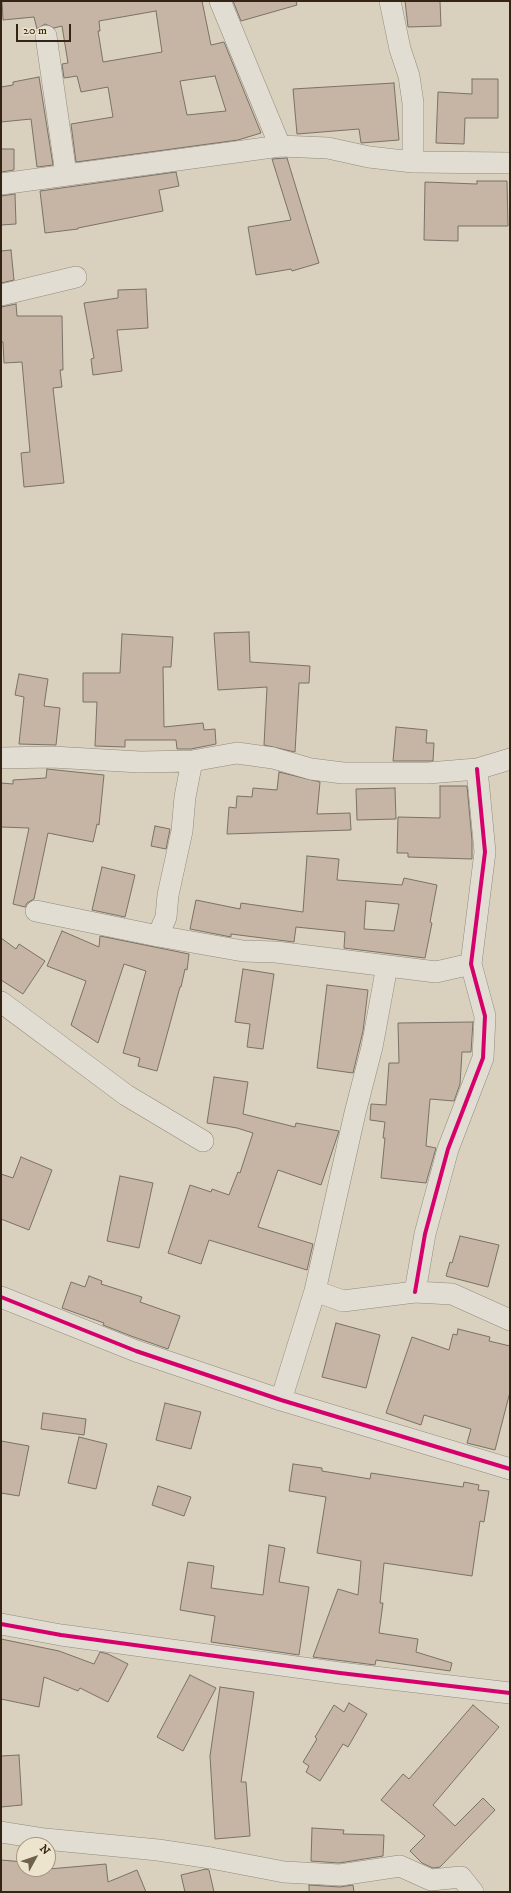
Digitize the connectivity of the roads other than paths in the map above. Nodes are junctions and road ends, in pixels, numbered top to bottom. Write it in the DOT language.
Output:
graph roads {
  1 [pos="220,1"];
  2 [pos="390,1"];
  3 [pos="46,36"];
  4 [pos="280,146"];
  5 [pos="413,162"];
  6 [pos="510,163"];
  7 [pos="66,174"];
  8 [pos="1,184"];
  9 [pos="76,277"];
  10 [pos="1,295"];
  11 [pos="1,758"];
  12 [pos="510,759"];
  13 [pos="192,760"];
  14 [pos="477,770"];
  15 [pos="36,912"];
  16 [pos="158,936"];
  17 [pos="471,964"];
  18 [pos="387,966"];
  19 [pos="1,1002"];
  20 [pos="203,1141"];
  21 [pos="315,1291"];
  22 [pos="415,1292"];
  23 [pos="1,1297"];
  24 [pos="510,1320"];
  25 [pos="281,1400"];
  26 [pos="510,1468"];
  27 [pos="1,1624"];
  28 [pos="510,1693"];
  29 [pos="1,1832"];
  30 [pos="473,1892"];
  1 -- 4 [label="street"];
  2 -- 5 [label="street"];
  3 -- 7 [label="street"];
  4 -- 5 [label="street"];
  4 -- 7 [label="street"];
  5 -- 6 [label="street"];
  7 -- 8 [label="street"];
  9 -- 10 [label="street"];
  11 -- 13 [label="street"];
  12 -- 14 [label="street"];
  13 -- 14 [label="street"];
  13 -- 16 [label="street"];
  14 -- 17 [label="street"];
  15 -- 16 [label="street"];
  16 -- 18 [label="street"];
  17 -- 18 [label="street"];
  17 -- 22 [label="street"];
  18 -- 21 [label="street"];
  19 -- 20 [label="street"];
  21 -- 22 [label="street"];
  21 -- 25 [label="street"];
  22 -- 24 [label="street"];
  23 -- 25 [label="street"];
  25 -- 26 [label="street"];
  27 -- 28 [label="street"];
  29 -- 30 [label="street"];
}
